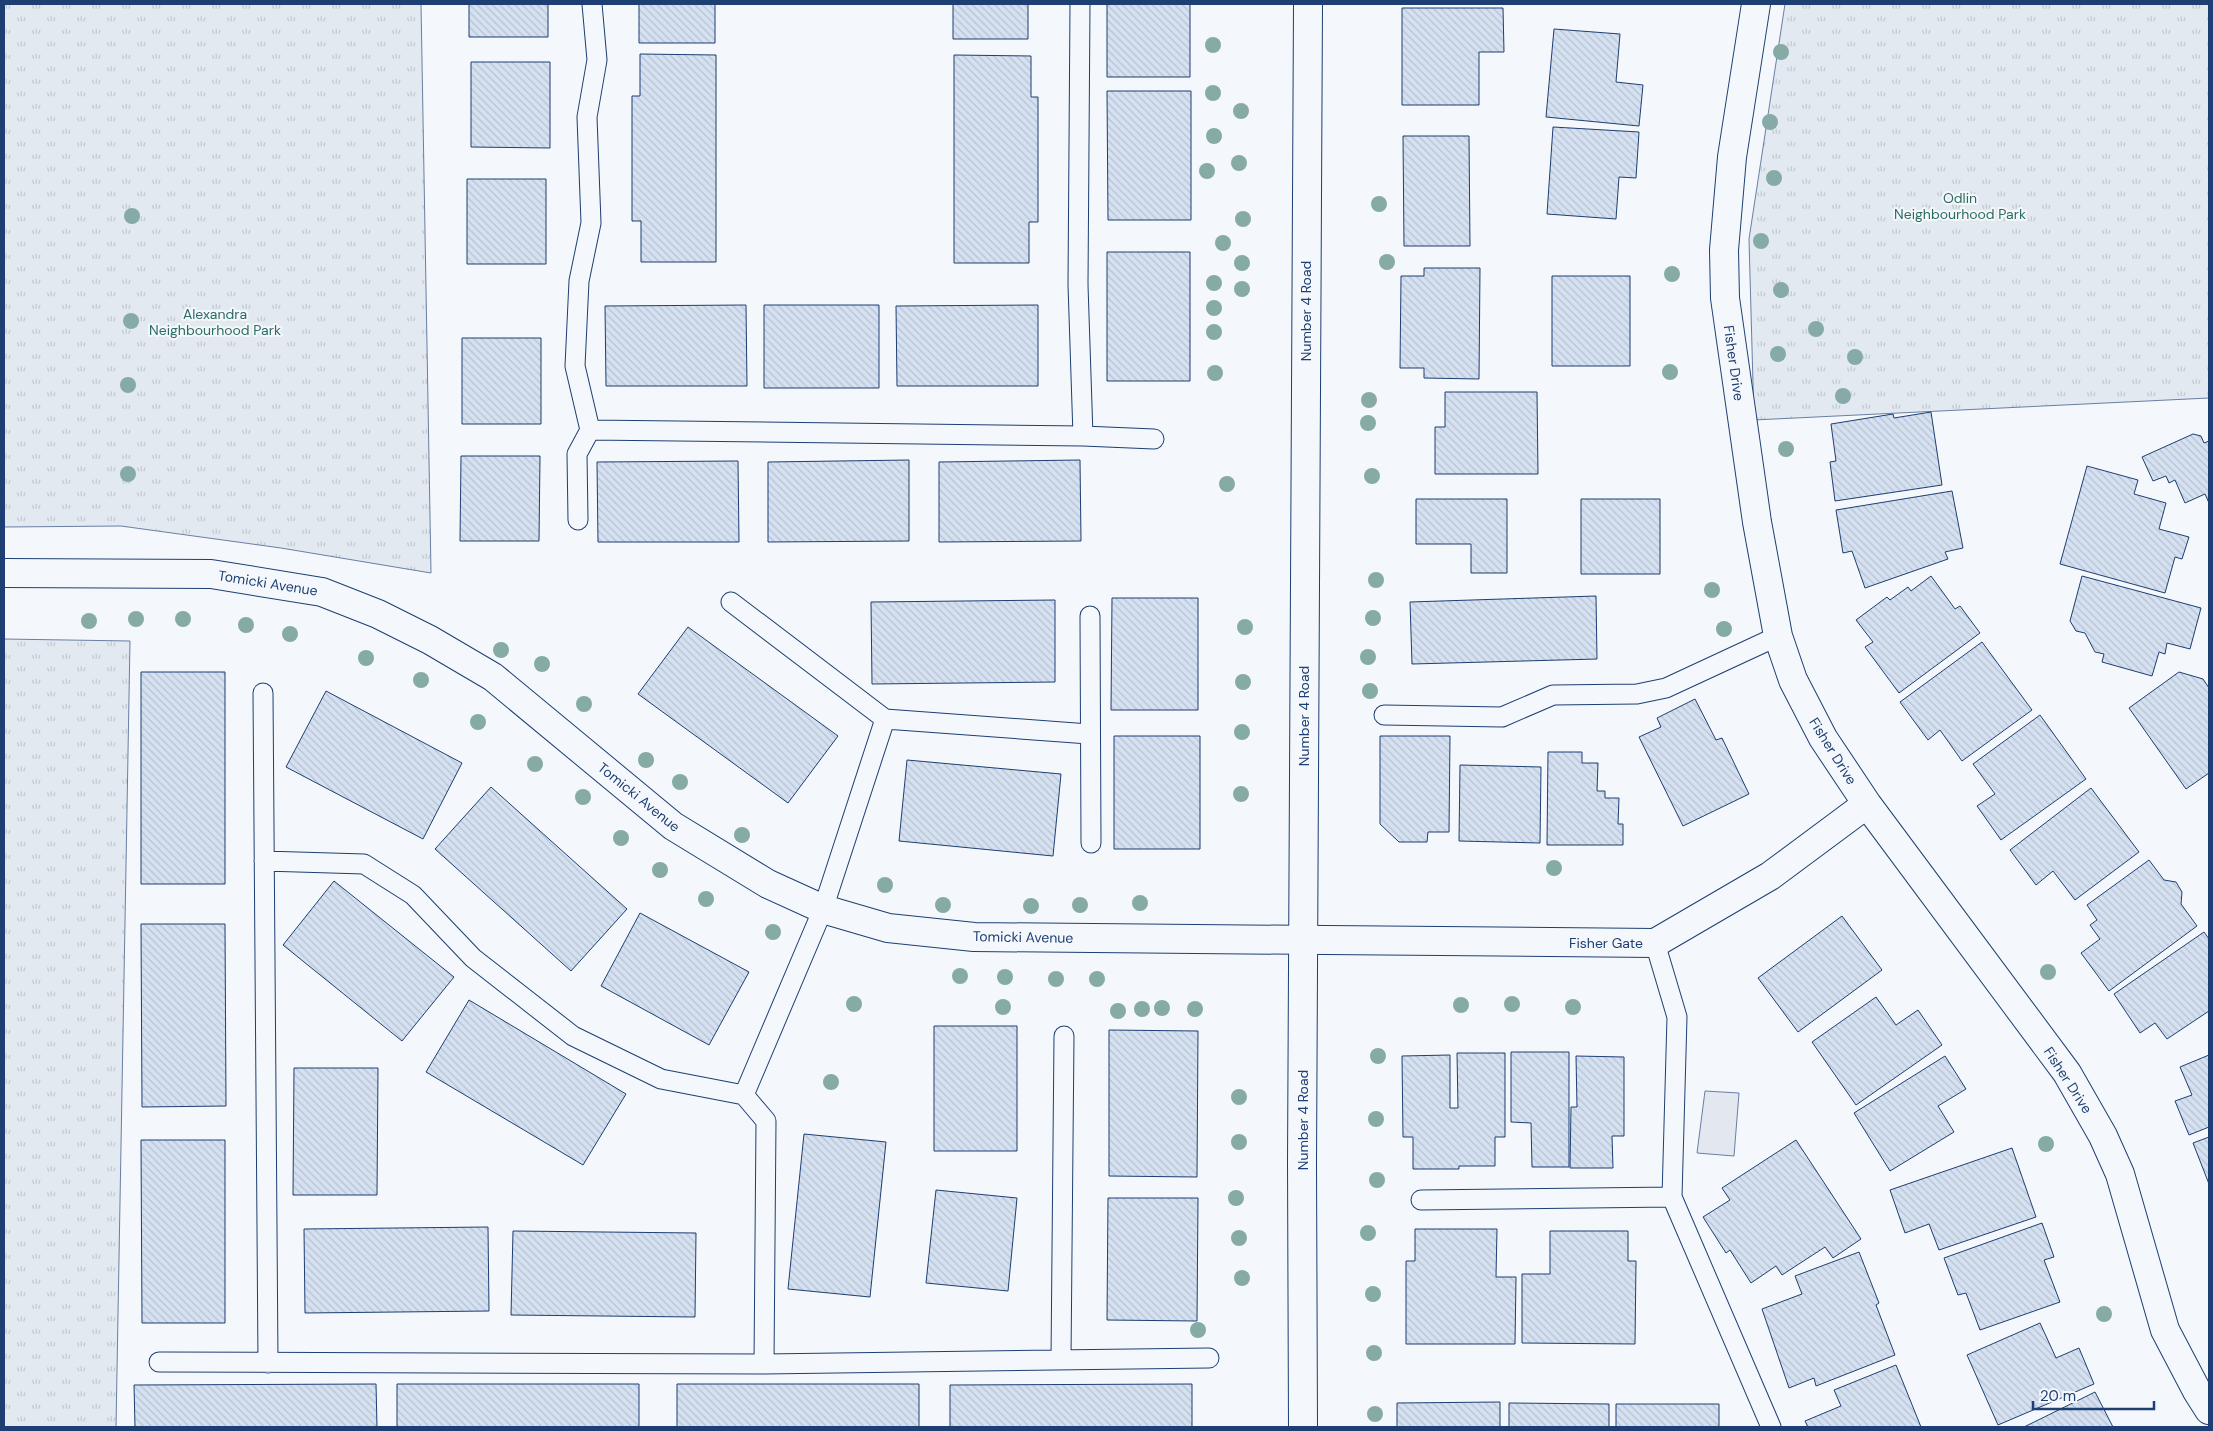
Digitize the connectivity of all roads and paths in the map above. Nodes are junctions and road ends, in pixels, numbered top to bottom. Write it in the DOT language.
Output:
graph roads {
  1 [pos="592,4"];
  2 [pos="1080,4"];
  3 [pos="1308,4"];
  4 [pos="1756,4"];
  5 [pos="590,430"];
  6 [pos="1083,436"];
  7 [pos="1154,439"];
  8 [pos="578,520"];
  9 [pos="4,573"];
  10 [pos="731,602"];
  11 [pos="1090,616"];
  12 [pos="1778,636"];
  13 [pos="263,693"];
  14 [pos="1384,716"];
  15 [pos="885,719"];
  16 [pos="1089,734"];
  17 [pos="1867,804"];
  18 [pos="1091,843"];
  19 [pos="264,861"];
  20 [pos="823,909"];
  21 [pos="1304,941"];
  22 [pos="1655,943"];
  23 [pos="1064,1036"];
  24 [pos="744,1095"];
  25 [pos="1672,1197"];
  26 [pos="1421,1200"];
  27 [pos="1209,1358"];
  28 [pos="1061,1359"];
  29 [pos="159,1362"];
  30 [pos="268,1363"];
  31 [pos="764,1364"];
  32 [pos="2209,1410"];
  33 [pos="1303,1427"];
  34 [pos="1771,1427"];
  1 -- 5 [label="lane"];
  2 -- 6 [label="lane"];
  3 -- 21 [label="street, Number 4 Road"];
  4 -- 12 [label="street, Fisher Drive"];
  5 -- 6 [label="lane"];
  5 -- 8 [label="lane"];
  6 -- 7 [label="lane"];
  9 -- 20 [label="street, Tomicki Avenue"];
  10 -- 15 [label="lane"];
  11 -- 16 [label="lane"];
  12 -- 14 [label="lane"];
  12 -- 17 [label="street, Fisher Drive"];
  13 -- 19 [label="lane"];
  15 -- 16 [label="lane"];
  15 -- 20 [label="lane"];
  16 -- 18 [label="lane"];
  17 -- 22 [label="street, Fisher Gate"];
  17 -- 32 [label="street, Fisher Drive"];
  19 -- 24 [label="lane"];
  19 -- 30 [label="lane"];
  20 -- 21 [label="street, Tomicki Avenue"];
  20 -- 24 [label="lane"];
  21 -- 22 [label="street, Fisher Gate"];
  21 -- 33 [label="street, Number 4 Road"];
  22 -- 25 [label="lane"];
  23 -- 28 [label="lane"];
  24 -- 31 [label="lane"];
  25 -- 26 [label="lane"];
  25 -- 34 [label="lane"];
  27 -- 28 [label="lane"];
  28 -- 31 [label="lane"];
  29 -- 30 [label="lane"];
  30 -- 31 [label="lane"];
}
